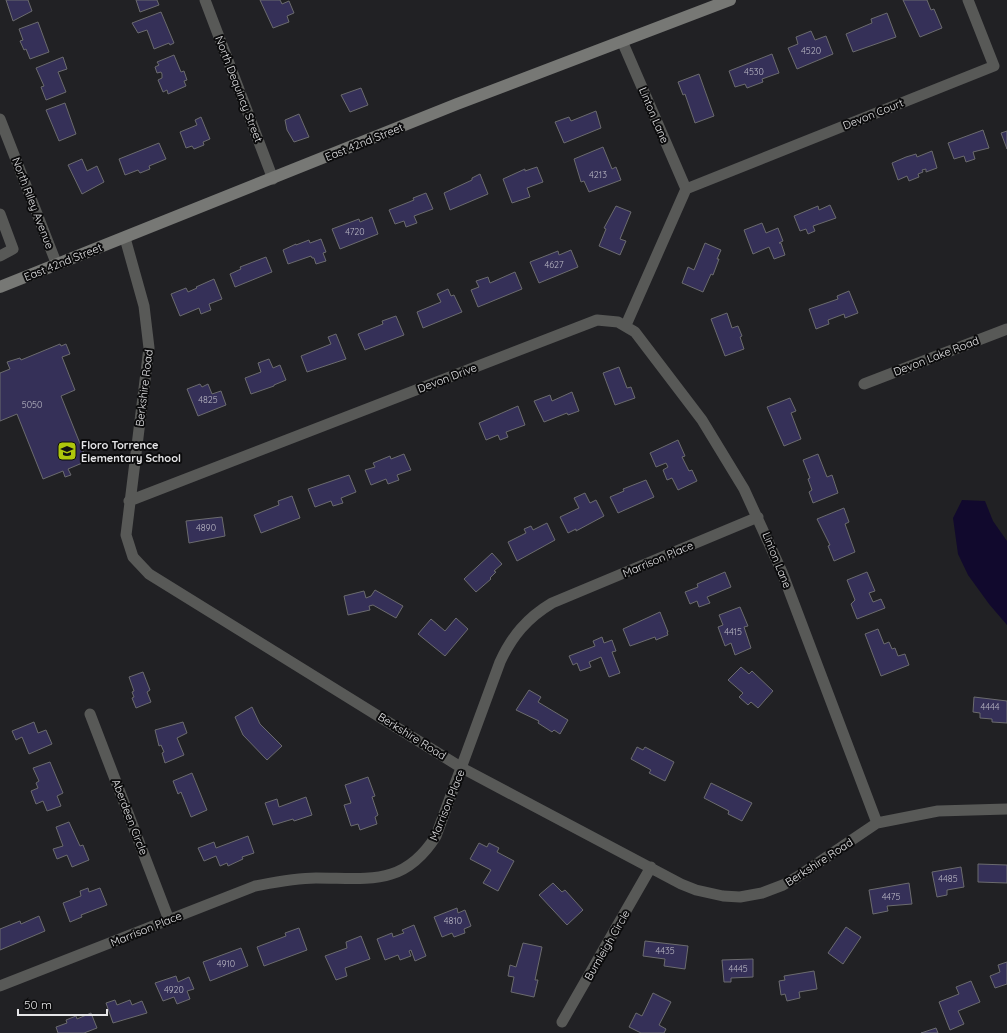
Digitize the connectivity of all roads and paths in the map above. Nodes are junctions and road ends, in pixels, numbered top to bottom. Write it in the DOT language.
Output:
graph roads {
  1 [pos="205,0"];
  2 [pos="730,0"];
  3 [pos="968,0"];
  4 [pos="711,3"];
  5 [pos="622,41"];
  6 [pos="0,119"];
  7 [pos="273,178"];
  8 [pos="686,189"];
  9 [pos="0,214"];
  10 [pos="125,238"];
  11 [pos="0,256"];
  12 [pos="57,265"];
  13 [pos="0,288"];
  14 [pos="626,325"];
  15 [pos="1007,328"];
  16 [pos="864,384"];
  17 [pos="129,501"];
  18 [pos="758,517"];
  19 [pos="90,714"];
  20 [pos="462,768"];
  21 [pos="1007,809"];
  22 [pos="878,823"];
  23 [pos="651,867"];
  24 [pos="169,920"];
  25 [pos="0,986"];
  26 [pos="562,1022"];
  1 -- 7 [label="street, North Dequincy Street"];
  2 -- 4 [label="street, East 42nd Street"];
  3 -- 8 [label="street, Devon Court"];
  4 -- 5 [label="street, East 42nd Street"];
  5 -- 7 [label="street, East 42nd Street"];
  5 -- 8 [label="street, Linton Lane"];
  6 -- 12 [label="street, North Riley Avenue"];
  7 -- 10 [label="street, East 42nd Street"];
  8 -- 14 [label="street"];
  9 -- 11 [label="street"];
  10 -- 12 [label="street, East 42nd Street"];
  10 -- 17 [label="street, Berkshire Road"];
  12 -- 13 [label="street, East 42nd Street"];
  14 -- 17 [label="street, Devon Drive"];
  14 -- 18 [label="street, Linton Lane"];
  15 -- 16 [label="street, Devon Lake Road"];
  17 -- 20 [label="street, Berkshire Road"];
  18 -- 20 [label="street, Marrison Place"];
  18 -- 22 [label="street, Linton Lane"];
  19 -- 24 [label="street, Aberdeen Circle"];
  20 -- 23 [label="street, Berkshire Road"];
  20 -- 24 [label="street, Marrison Place"];
  21 -- 22 [label="street, Berkshire Road"];
  22 -- 23 [label="street, Berkshire Road"];
  23 -- 26 [label="street, Burnleigh Circle"];
  24 -- 25 [label="street, Marrison Place"];
}
